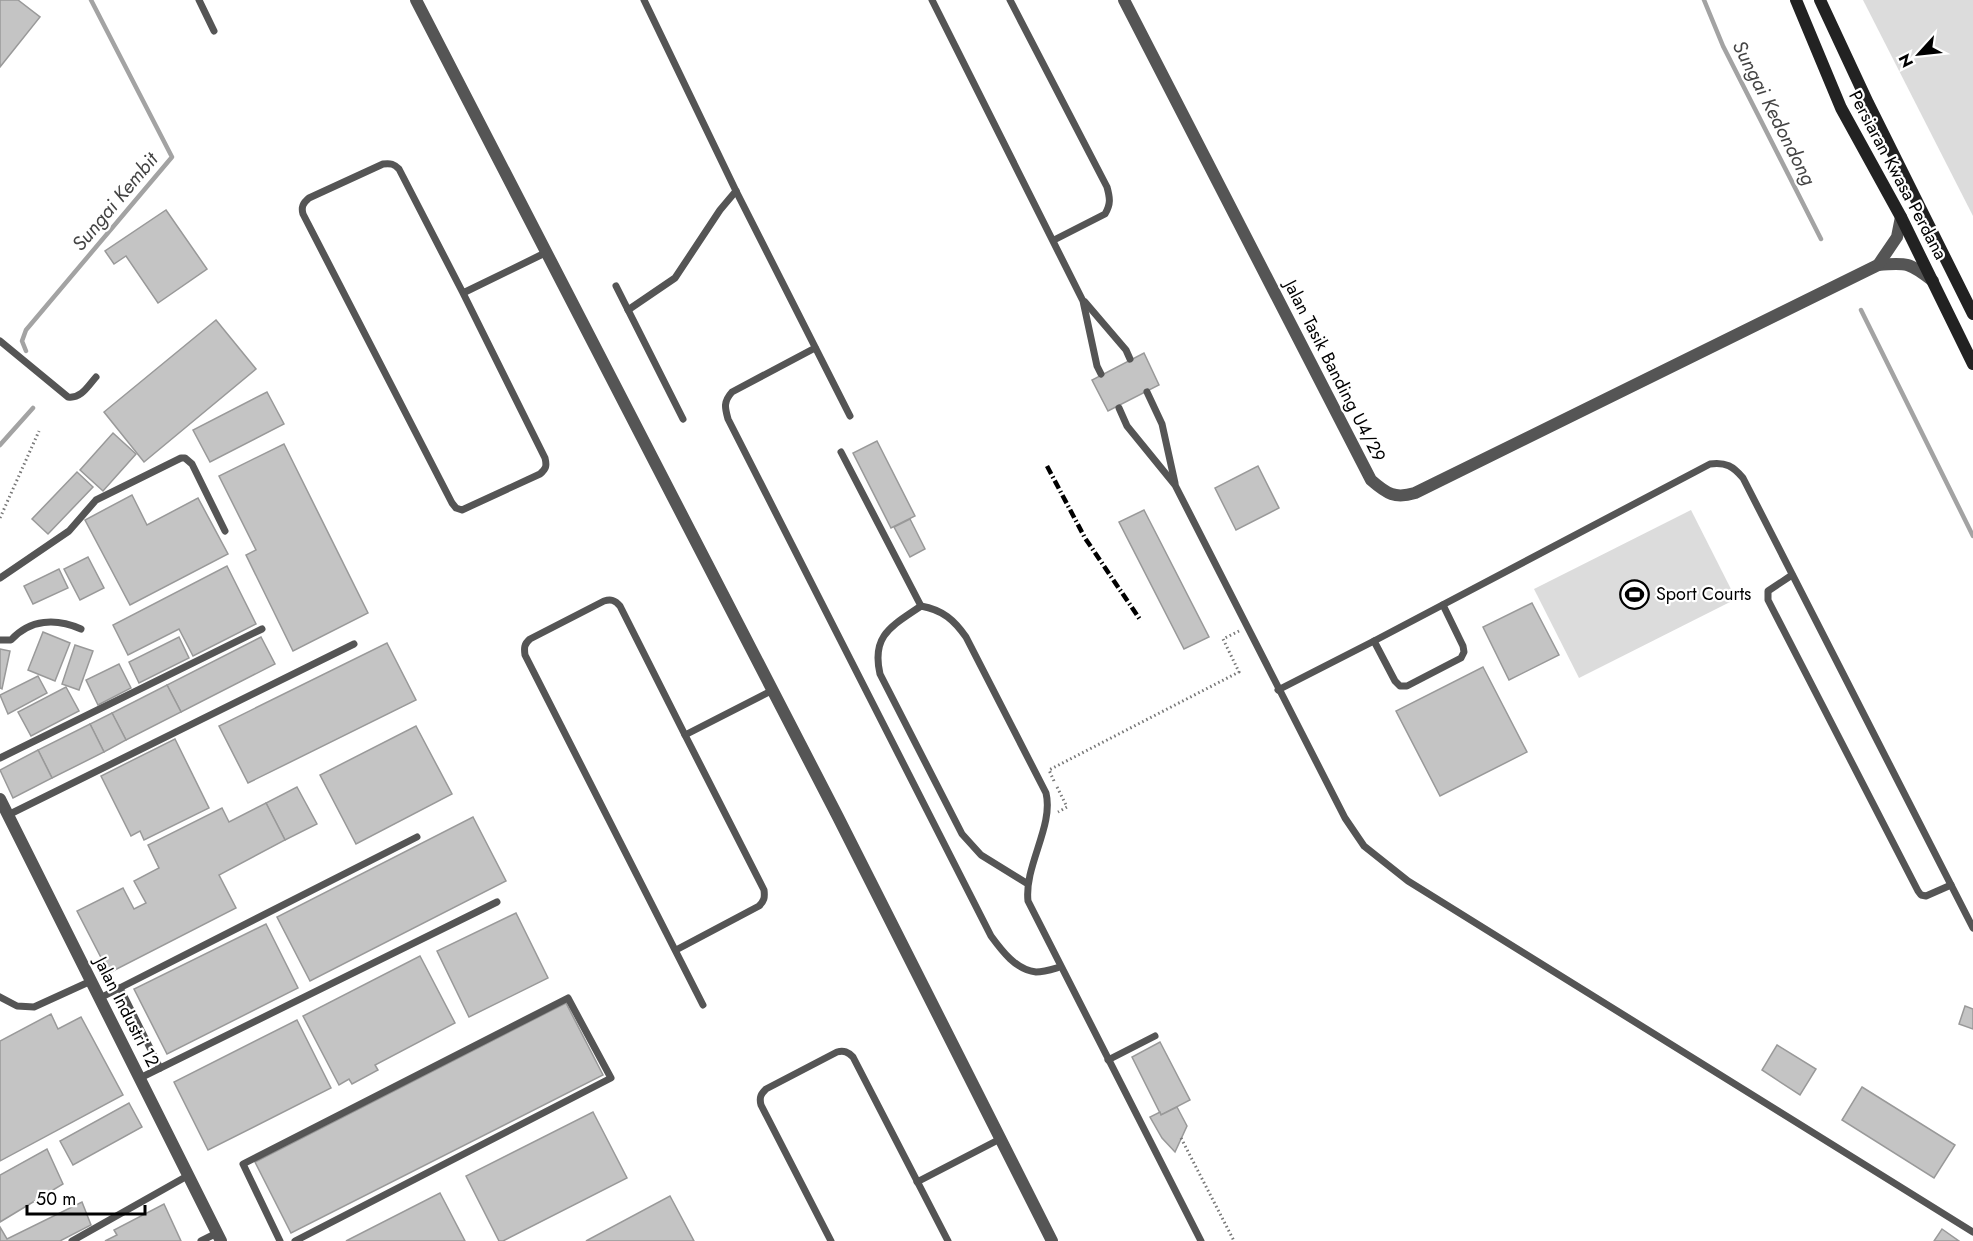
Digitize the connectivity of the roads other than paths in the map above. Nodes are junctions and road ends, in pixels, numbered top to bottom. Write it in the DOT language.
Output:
graph roads {
  1 [pos="199,0"];
  2 [pos="416,0"];
  3 [pos="644,0"];
  4 [pos="932,0"];
  5 [pos="1010,0"];
  6 [pos="1124,0"];
  7 [pos="1796,0"];
  8 [pos="1820,0"];
  9 [pos="214,31"];
  10 [pos="736,191"];
  11 [pos="1901,217"];
  12 [pos="1054,240"];
  13 [pos="547,252"];
  14 [pos="1878,265"];
  15 [pos="1933,281"];
  16 [pos="616,286"];
  17 [pos="464,293"];
  18 [pos="1083,301"];
  19 [pos="628,310"];
  20 [pos="1973,314"];
  21 [pos="0,340"];
  22 [pos="815,348"];
  23 [pos="1130,359"];
  24 [pos="1973,364"];
  25 [pos="1101,374"];
  26 [pos="96,377"];
  27 [pos="1147,392"];
  28 [pos="1119,408"];
  29 [pos="850,416"];
  30 [pos="683,419"];
  31 [pos="841,452"];
  32 [pos="1175,485"];
  33 [pos="225,531"];
  34 [pos="1792,575"];
  35 [pos="0,578"];
  36 [pos="1443,605"];
  37 [pos="921,606"];
  38 [pos="81,628"];
  39 [pos="262,629"];
  40 [pos="0,640"];
  41 [pos="1374,641"];
  42 [pos="354,644"];
  43 [pos="773,690"];
  44 [pos="1278,690"];
  45 [pos="685,735"];
  46 [pos="0,758"];
  47 [pos="0,799"];
  48 [pos="8,815"];
  49 [pos="417,837"];
  50 [pos="1028,884"];
  51 [pos="1951,885"];
  52 [pos="497,902"];
  53 [pos="1973,928"];
  54 [pos="676,950"];
  55 [pos="1060,967"];
  56 [pos="91,981"];
  57 [pos="120,988"];
  58 [pos="0,997"];
  59 [pos="100,998"];
  60 [pos="703,1005"];
  61 [pos="1155,1036"];
  62 [pos="1108,1060"];
  63 [pos="160,1068"];
  64 [pos="140,1078"];
  65 [pos="1000,1139"];
  66 [pos="189,1175"];
  67 [pos="917,1182"];
  68 [pos="1973,1232"];
  69 [pos="219,1237"];
  70 [pos="278,1240"];
  71 [pos="72,1241"];
  72 [pos="201,1241"];
  73 [pos="295,1241"];
  74 [pos="831,1241"];
  75 [pos="948,1241"];
  76 [pos="1052,1241"];
  77 [pos="1201,1241"];
  1 -- 9 [label="lane"];
  2 -- 13 [label="street"];
  3 -- 10 [label="lane"];
  4 -- 12 [label="lane"];
  5 -- 12 [label="lane"];
  6 -- 14 [label="street, Jalan Tasik Banding U4/29"];
  7 -- 11 [label="main road, Persiaran Kwasa Perdana"];
  8 -- 20 [label="main road, Persiaran Kwasa Perdana"];
  10 -- 19 [label="lane"];
  10 -- 22 [label="lane"];
  11 -- 14 [label="street, Jalan Tasik Banding U4/29"];
  11 -- 15 [label="main road, Persiaran Kwasa Perdana"];
  12 -- 18 [label="lane"];
  13 -- 17 [label="lane"];
  13 -- 43 [label="street"];
  14 -- 15 [label="street, Jalan Tasik Banding U4/29"];
  15 -- 24 [label="main road, Persiaran Kwasa Perdana"];
  16 -- 19 [label="lane"];
  17 -- 17 [label="lane"];
  18 -- 23 [label="lane"];
  18 -- 25 [label="lane"];
  19 -- 30 [label="lane"];
  21 -- 26 [label="lane"];
  22 -- 29 [label="lane"];
  22 -- 55 [label="lane"];
  27 -- 32 [label="lane"];
  28 -- 32 [label="lane"];
  31 -- 37 [label="lane"];
  32 -- 44 [label="lane"];
  33 -- 35 [label="lane"];
  34 -- 36 [label="lane"];
  34 -- 51 [label="lane"];
  34 -- 51 [label="lane"];
  36 -- 41 [label="lane"];
  36 -- 41 [label="lane"];
  37 -- 50 [label="lane"];
  37 -- 50 [label="lane"];
  38 -- 40 [label="lane"];
  39 -- 46 [label="lane"];
  41 -- 44 [label="lane"];
  42 -- 48 [label="lane"];
  43 -- 45 [label="lane"];
  43 -- 65 [label="street"];
  44 -- 68 [label="lane"];
  45 -- 54 [label="lane"];
  45 -- 54 [label="lane"];
  47 -- 48 [label="street, Jalan Industri 12"];
  48 -- 56 [label="street, Jalan Industri 12"];
  49 -- 57 [label="lane"];
  50 -- 55 [label="lane"];
  51 -- 53 [label="lane"];
  52 -- 63 [label="lane"];
  54 -- 60 [label="lane"];
  55 -- 62 [label="lane"];
  56 -- 58 [label="lane"];
  56 -- 59 [label="street, Jalan Industri 12"];
  57 -- 59 [label="lane"];
  57 -- 63 [label="lane"];
  59 -- 64 [label="street, Jalan Industri 12"];
  61 -- 62 [label="lane"];
  62 -- 77 [label="lane"];
  63 -- 64 [label="lane"];
  64 -- 66 [label="street, Jalan Industri 12"];
  65 -- 67 [label="lane"];
  65 -- 76 [label="street"];
  66 -- 69 [label="street, Jalan Industri 12"];
  66 -- 71 [label="lane"];
  67 -- 74 [label="lane"];
  67 -- 75 [label="lane"];
  69 -- 72 [label="lane"];
  70 -- 73 [label="lane"];
}
